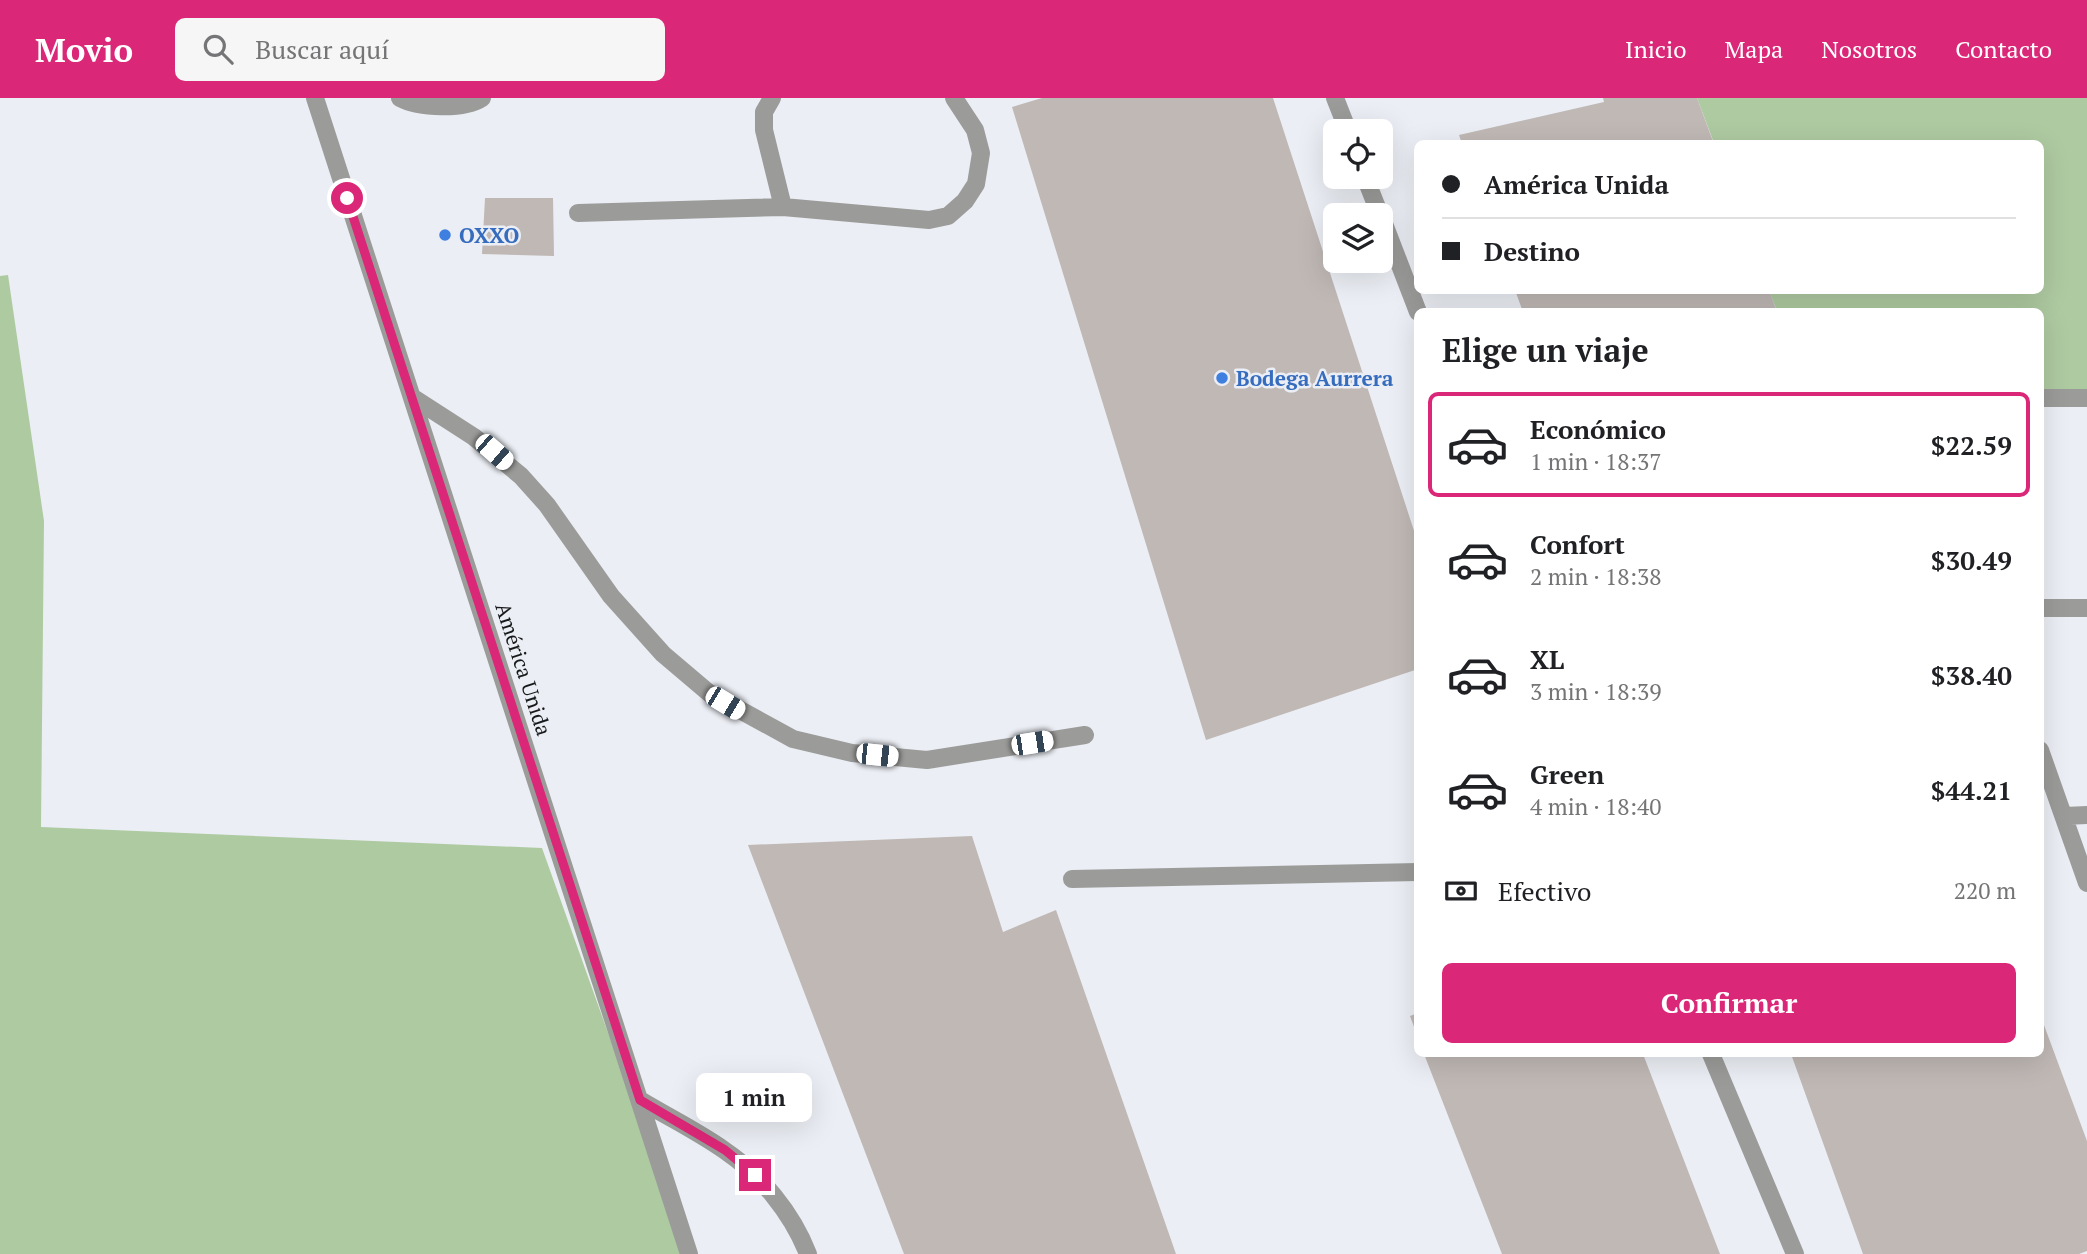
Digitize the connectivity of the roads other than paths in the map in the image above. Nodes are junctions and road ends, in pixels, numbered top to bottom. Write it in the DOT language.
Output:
graph roads {
  1 [pos="314,98"];
  2 [pos="400,98"];
  3 [pos="482,98"];
  4 [pos="772,98"];
  5 [pos="954,98"];
  6 [pos="1335,98"];
  7 [pos="1343,119"];
  8 [pos="783,207"];
  9 [pos="578,213"];
  10 [pos="1393,247"];
  11 [pos="1416,308"];
  12 [pos="412,397"];
  13 [pos="2044,398"];
  14 [pos="2087,398"];
  15 [pos="2044,608"];
  16 [pos="2087,608"];
  17 [pos="1086,735"];
  18 [pos="2044,761"];
  19 [pos="2065,816"];
  20 [pos="2087,816"];
  21 [pos="1414,872"];
  22 [pos="1072,879"];
  23 [pos="2087,883"];
  24 [pos="1712,1057"];
  25 [pos="640,1100"];
  26 [pos="689,1254"];
  27 [pos="808,1254"];
  28 [pos="1795,1254"];
  1 -- 12 [label="street, América Unida"];
  2 -- 3 [label="street"];
  4 -- 8 [label="street"];
  5 -- 8 [label="street"];
  6 -- 7 [label="street"];
  8 -- 9 [label="street"];
  10 -- 11 [label="street"];
  12 -- 17 [label="street"];
  12 -- 25 [label="street, América Unida"];
  13 -- 14 [label="street"];
  15 -- 16 [label="street"];
  18 -- 19 [label="street"];
  19 -- 20 [label="street"];
  19 -- 23 [label="street"];
  21 -- 22 [label="street"];
  24 -- 28 [label="street"];
  25 -- 26 [label="street, América Unida"];
  25 -- 27 [label="street"];
}
